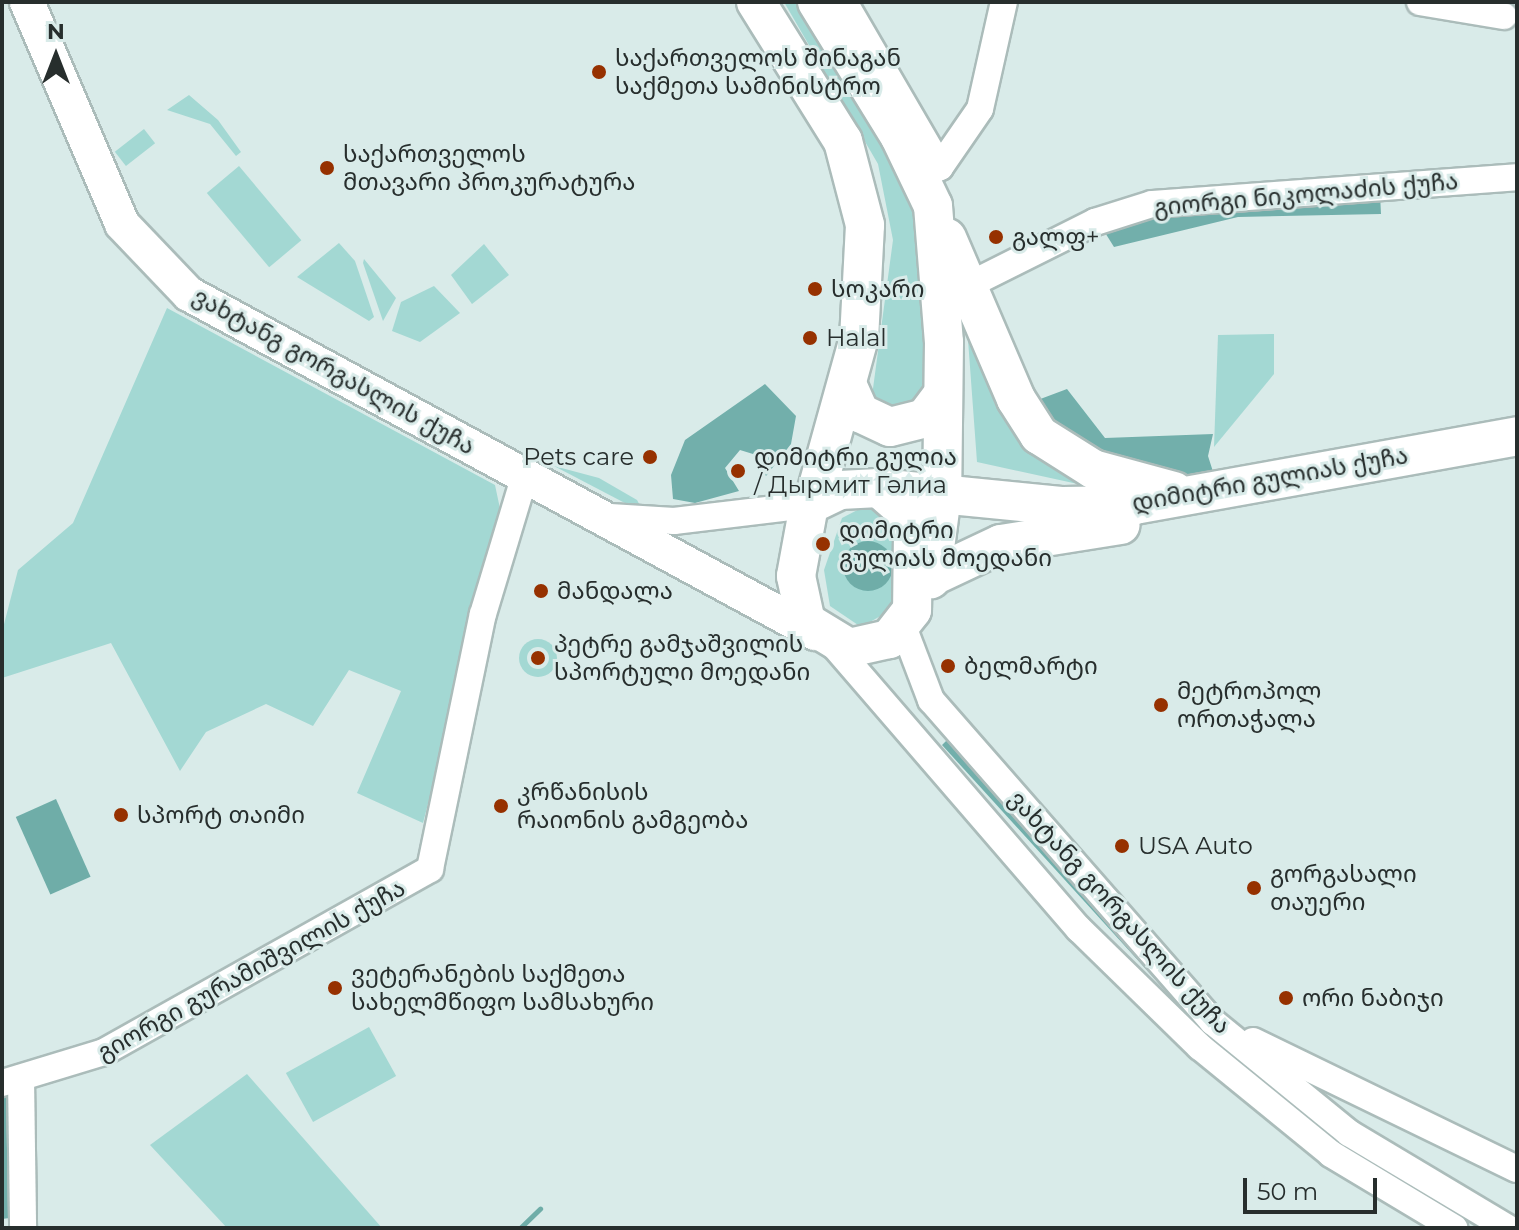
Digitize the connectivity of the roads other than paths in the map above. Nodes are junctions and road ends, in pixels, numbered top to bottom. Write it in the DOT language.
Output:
graph roads {
  1 [pos="27,2"];
  2 [pos="756,2"];
  3 [pos="817,2"];
  4 [pos="844,2"];
  5 [pos="1004,2"];
  6 [pos="1420,2"];
  7 [pos="1504,16"];
  8 [pos="1517,177"];
  9 [pos="931,183"];
  10 [pos="969,285"];
  11 [pos="847,384"];
  12 [pos="943,394"];
  13 [pos="1517,436"];
  14 [pos="1517,457"];
  15 [pos="525,475"];
  16 [pos="879,488"];
  17 [pos="942,495"];
  18 [pos="1202,495"];
  19 [pos="812,503"];
  20 [pos="608,517"];
  21 [pos="933,576"];
  22 [pos="908,619"];
  23 [pos="824,638"];
  24 [pos="1213,1022"];
  25 [pos="12,1080"];
  26 [pos="1517,1169"];
  27 [pos="23,1228"];
  28 [pos="1454,1228"];
  29 [pos="1508,1228"];
  1 -- 15 [label="main road, ვახტანგ გორგასლის ქუჩა"];
  2 -- 11 [label="highway"];
  3 -- 9 [label="highway"];
  4 -- 9 [label="street"];
  5 -- 9 [label="street"];
  6 -- 7 [label="street"];
  8 -- 10 [label="street, გიორგი ნიკოლაძის ქუჩა"];
  9 -- 10 [label="highway"];
  9 -- 12 [label="highway"];
  10 -- 18 [label="highway"];
  11 -- 12 [label="highway"];
  11 -- 19 [label="highway"];
  12 -- 17 [label="highway"];
  13 -- 18 [label="highway, დიმიტრი გულიას ქუჩა"];
  14 -- 21 [label="highway, დიმიტრი გულიას ქუჩა"];
  15 -- 20 [label="main road, ვახტანგ გორგასლის ქუჩა"];
  15 -- 25 [label="street, გიორგი გურამიშვილის ქუჩა"];
  16 -- 17 [label="highway, დიმიტრი გულიას ქუჩა"];
  16 -- 19 [label="highway"];
  16 -- 22 [label="highway"];
  17 -- 18 [label="highway, დიმიტრი გულიას ქუჩა"];
  17 -- 21 [label="highway"];
  19 -- 20 [label="street, ვახტანგ გორგასლის ქუჩა"];
  19 -- 23 [label="highway"];
  20 -- 23 [label="main road, ვახტანგ გორგასლის ქუჩა"];
  21 -- 22 [label="highway"];
  22 -- 23 [label="highway"];
  22 -- 24 [label="street, ვახტანგ გორგასლის ქუჩა"];
  23 -- 28 [label="street, ვახტანგ გორგასლის ქუჩა"];
  24 -- 26 [label="street"];
  24 -- 29 [label="street, ვახტანგ გორგასლის ქუჩა"];
  25 -- 27 [label="street"];
}
